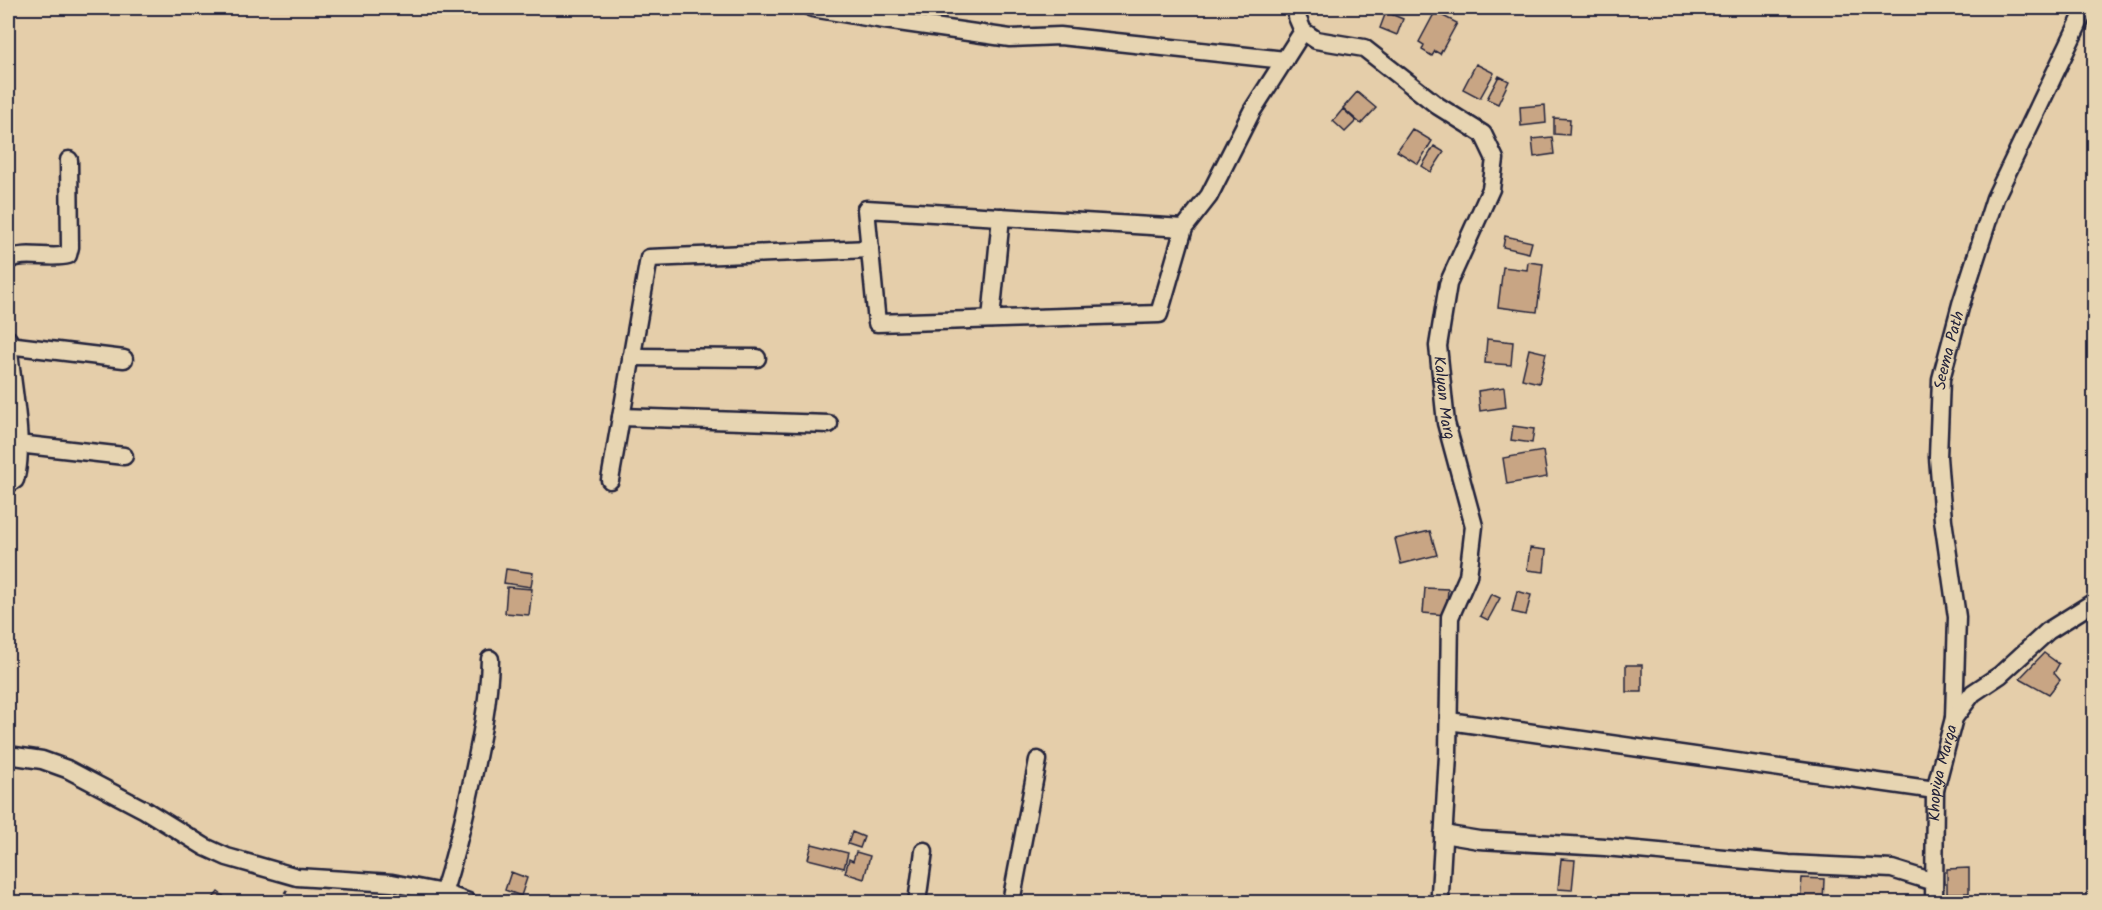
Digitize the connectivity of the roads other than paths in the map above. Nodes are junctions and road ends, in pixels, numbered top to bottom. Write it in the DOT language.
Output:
graph roads {
  1 [pos="812,8"];
  2 [pos="1298,8"];
  3 [pos="2086,8"];
  4 [pos="1303,31"];
  5 [pos="1285,60"];
  6 [pos="69,160"];
  7 [pos="1001,217"];
  8 [pos="1184,228"];
  9 [pos="870,249"];
  10 [pos="8,261"];
  11 [pos="991,320"];
  12 [pos="8,339"];
  13 [pos="8,345"];
  14 [pos="631,357"];
  15 [pos="757,358"];
  16 [pos="123,359"];
  17 [pos="621,417"];
  18 [pos="829,424"];
  19 [pos="18,444"];
  20 [pos="124,456"];
  21 [pos="610,480"];
  22 [pos="8,484"];
  23 [pos="2094,602"];
  24 [pos="490,659"];
  25 [pos="1954,718"];
  26 [pos="1449,721"];
  27 [pos="8,754"];
  28 [pos="1038,760"];
  29 [pos="1935,790"];
  30 [pos="1443,834"];
  31 [pos="924,851"];
  32 [pos="1934,882"];
  33 [pos="443,893"];
  34 [pos="468,903"];
  35 [pos="917,903"];
  36 [pos="1011,903"];
  37 [pos="1441,903"];
  38 [pos="1934,903"];
  1 -- 5 [label="street"];
  2 -- 4 [label="street"];
  3 -- 25 [label="street, Seema Path"];
  4 -- 5 [label="street"];
  4 -- 26 [label="street, Kalyan Marg"];
  5 -- 8 [label="street"];
  6 -- 10 [label="street"];
  7 -- 8 [label="street"];
  7 -- 9 [label="street"];
  7 -- 11 [label="street"];
  8 -- 11 [label="street"];
  9 -- 11 [label="street"];
  9 -- 14 [label="street"];
  12 -- 13 [label="street"];
  13 -- 16 [label="street"];
  13 -- 19 [label="street"];
  14 -- 15 [label="street"];
  14 -- 17 [label="street"];
  17 -- 18 [label="street"];
  17 -- 21 [label="street"];
  19 -- 20 [label="street"];
  19 -- 22 [label="street"];
  23 -- 25 [label="street, Khopiya Marga"];
  24 -- 33 [label="street"];
  25 -- 29 [label="street, Khopiya Marga"];
  26 -- 29 [label="street"];
  26 -- 30 [label="street, Kalyan Marg"];
  27 -- 33 [label="street"];
  28 -- 36 [label="street"];
  29 -- 32 [label="street, Khopiya Marga"];
  30 -- 32 [label="street"];
  30 -- 37 [label="street, Kalyan Marg"];
  31 -- 35 [label="street"];
  32 -- 38 [label="street, Khopiya Marga"];
  33 -- 34 [label="street"];
}
